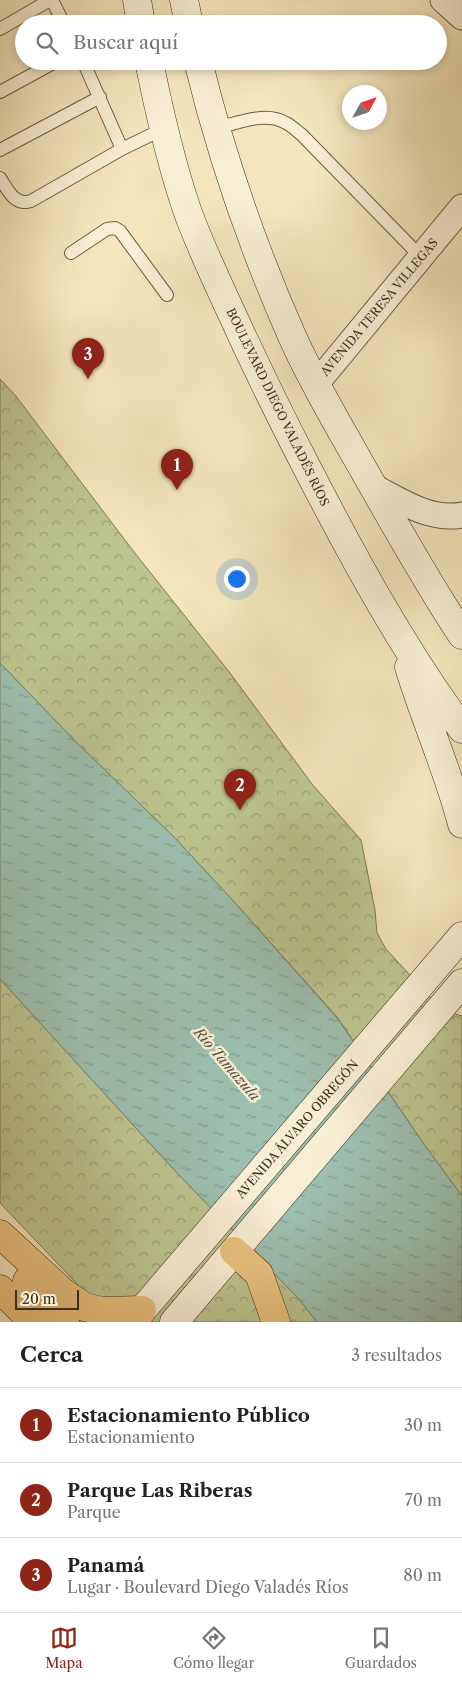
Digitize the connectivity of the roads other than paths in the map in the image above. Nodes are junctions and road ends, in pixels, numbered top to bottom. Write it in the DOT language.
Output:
graph roads {
  1 [pos="51,0"];
  2 [pos="137,0"];
  3 [pos="184,0"];
  4 [pos="25,15"];
  5 [pos="59,15"];
  6 [pos="140,15"];
  7 [pos="187,15"];
  8 [pos="15,20"];
  9 [pos="0,29"];
  10 [pos="40,70"];
  11 [pos="87,70"];
  12 [pos="151,70"];
  13 [pos="200,70"];
  14 [pos="0,92"];
  15 [pos="100,97"];
  16 [pos="216,128"];
  17 [pos="163,129"];
  18 [pos="122,149"];
  19 [pos="0,150"];
  20 [pos="0,178"];
  21 [pos="462,207"];
  22 [pos="71,253"];
  23 [pos="421,257"];
  24 [pos="167,295"];
  25 [pos="316,384"];
  26 [pos="374,487"];
  27 [pos="462,515"];
  28 [pos="429,585"];
  29 [pos="462,600"];
  30 [pos="399,634"];
  31 [pos="462,635"];
  32 [pos="462,729"];
  33 [pos="462,824"];
  34 [pos="462,936"];
  35 [pos="462,983"];
  36 [pos="5,1244"];
  37 [pos="234,1251"];
  38 [pos="0,1289"];
  39 [pos="137,1316"];
  40 [pos="33,1322"];
  41 [pos="65,1322"];
  42 [pos="174,1322"];
  43 [pos="276,1322"];
  1 -- 4 [label="lane"];
  1 -- 5 [label="lane"];
  2 -- 6 [label="main road"];
  3 -- 7 [label="main road"];
  8 -- 9 [label="lane"];
  10 -- 14 [label="lane"];
  11 -- 15 [label="lane"];
  12 -- 17 [label="main road, BOULEVARD DIEGO VALADÉS RÍOS"];
  13 -- 16 [label="main road"];
  15 -- 18 [label="lane"];
  15 -- 19 [label="lane"];
  16 -- 23 [label="lane"];
  16 -- 25 [label="main road"];
  17 -- 18 [label="lane"];
  17 -- 30 [label="main road, BOULEVARD DIEGO VALADÉS RÍOS"];
  18 -- 20 [label="lane"];
  21 -- 23 [label="street, AVENIDA TERESA VILLEGAS"];
  22 -- 24 [label="lane"];
  23 -- 25 [label="street, AVENIDA TERESA VILLEGAS"];
  25 -- 26 [label="main road"];
  26 -- 27 [label="street"];
  26 -- 28 [label="main road"];
  28 -- 29 [label="main road"];
  28 -- 31 [label="main road"];
  30 -- 32 [label="main road, BOULEVARD DIEGO VALADÉS RÍOS"];
  30 -- 33 [label="main road"];
  34 -- 39 [label="main road, AVENIDA ÁLVARO OBREGÓN"];
  35 -- 37 [label="main road"];
  36 -- 39 [label="main road"];
  36 -- 41 [label="main road"];
  37 -- 42 [label="main road"];
  37 -- 43 [label="main road"];
  38 -- 40 [label="main road"];
}
